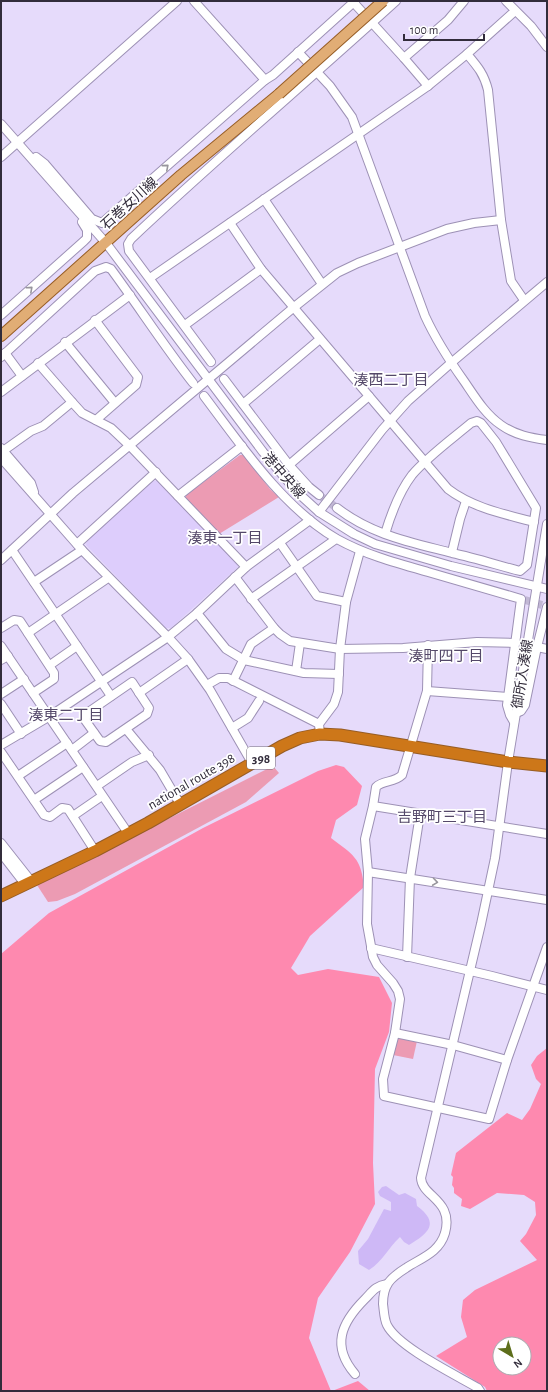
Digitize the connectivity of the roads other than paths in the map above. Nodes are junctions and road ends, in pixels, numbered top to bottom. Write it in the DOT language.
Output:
graph roads {
  1 [pos="177,1"];
  2 [pos="194,1"];
  3 [pos="383,1"];
  4 [pos="396,1"];
  5 [pos="464,1"];
  6 [pos="506,1"];
  7 [pos="354,2"];
  8 [pos="515,11"];
  9 [pos="372,23"];
  10 [pos="547,47"];
  11 [pos="298,52"];
  12 [pos="467,54"];
  13 [pos="404,58"];
  14 [pos="318,72"];
  15 [pos="265,80"];
  16 [pos="428,86"];
  17 [pos="1,124"];
  18 [pos="359,134"];
  19 [pos="17,142"];
  20 [pos="24,150"];
  21 [pos="1,157"];
  22 [pos="33,159"];
  23 [pos="264,199"];
  24 [pos="501,220"];
  25 [pos="230,223"];
  26 [pos="106,243"];
  27 [pos="400,247"];
  28 [pos="261,269"];
  29 [pos="150,278"];
  30 [pos="547,282"];
  31 [pos="322,284"];
  32 [pos="130,294"];
  33 [pos="524,300"];
  34 [pos="293,308"];
  35 [pos="1,315"];
  36 [pos="94,320"];
  37 [pos="185,325"];
  38 [pos="1,336"];
  39 [pos="320,339"];
  40 [pos="65,342"];
  41 [pos="3,355"];
  42 [pos="212,362"];
  43 [pos="38,363"];
  44 [pos="451,363"];
  45 [pos="22,376"];
  46 [pos="208,379"];
  47 [pos="224,379"];
  48 [pos="193,383"];
  49 [pos="1,392"];
  50 [pos="204,396"];
  51 [pos="369,396"];
  52 [pos="72,402"];
  53 [pos="115,403"];
  54 [pos="243,404"];
  55 [pos="96,420"];
  56 [pos="390,422"];
  57 [pos="547,440"];
  58 [pos="130,446"];
  59 [pos="242,446"];
  60 [pos="2,452"];
  61 [pos="425,462"];
  62 [pos="289,465"];
  63 [pos="1,466"];
  64 [pos="156,472"];
  65 [pos="318,495"];
  66 [pos="178,496"];
  67 [pos="36,497"];
  68 [pos="466,501"];
  69 [pos="337,508"];
  70 [pos="319,512"];
  71 [pos="51,514"];
  72 [pos="310,520"];
  73 [pos="534,522"];
  74 [pos="547,524"];
  75 [pos="385,534"];
  76 [pos="336,539"];
  77 [pos="280,543"];
  78 [pos="79,547"];
  79 [pos="12,550"];
  80 [pos="360,551"];
  81 [pos="452,552"];
  82 [pos="1,560"];
  83 [pos="246,567"];
  84 [pos="298,567"];
  85 [pos="235,577"];
  86 [pos="108,578"];
  87 [pos="34,582"];
  88 [pos="536,587"];
  89 [pos="547,589"];
  90 [pos="252,599"];
  91 [pos="346,602"];
  92 [pos="545,606"];
  93 [pos="197,613"];
  94 [pos="56,614"];
  95 [pos="1,628"];
  96 [pos="274,628"];
  97 [pos="28,632"];
  98 [pos="168,637"];
  99 [pos="300,643"];
  100 [pos="514,643"];
  101 [pos="428,645"];
  102 [pos="1,646"];
  103 [pos="77,646"];
  104 [pos="537,647"];
  105 [pos="340,649"];
  106 [pos="547,649"];
  107 [pos="4,658"];
  108 [pos="188,659"];
  109 [pos="244,660"];
  110 [pos="50,665"];
  111 [pos="296,671"];
  112 [pos="339,674"];
  113 [pos="24,679"];
  114 [pos="233,681"];
  115 [pos="101,682"];
  116 [pos="207,685"];
  117 [pos="427,691"];
  118 [pos="34,693"];
  119 [pos="139,693"];
  120 [pos="1,694"];
  121 [pos="111,696"];
  122 [pos="508,697"];
  123 [pos="259,700"];
  124 [pos="1,704"];
  125 [pos="516,713"];
  126 [pos="50,716"];
  127 [pos="514,722"];
  128 [pos="232,728"];
  129 [pos="126,729"];
  130 [pos="319,729"];
  131 [pos="94,733"];
  132 [pos="21,734"];
  133 [pos="1,745"];
  134 [pos="410,745"];
  135 [pos="69,746"];
  136 [pos="1,752"];
  137 [pos="149,755"];
  138 [pos="508,762"];
  139 [pos="252,763"];
  140 [pos="547,766"];
  141 [pos="83,767"];
  142 [pos="18,776"];
  143 [pos="97,786"];
  144 [pos="102,796"];
  145 [pos="34,800"];
  146 [pos="180,804"];
  147 [pos="373,806"];
  148 [pos="420,814"];
  149 [pos="73,816"];
  150 [pos="499,827"];
  151 [pos="128,833"];
  152 [pos="547,834"];
  153 [pos="1,843"];
  154 [pos="95,851"];
  155 [pos="1,853"];
  156 [pos="368,872"];
  157 [pos="410,878"];
  158 [pos="28,882"];
  159 [pos="488,890"];
  160 [pos="1,896"];
  161 [pos="547,900"];
  162 [pos="547,947"];
  163 [pos="370,948"];
  164 [pos="407,957"];
  165 [pos="469,971"];
  166 [pos="532,986"];
  167 [pos="547,990"];
  168 [pos="395,1033"];
  169 [pos="453,1045"];
  170 [pos="508,1060"];
  171 [pos="437,1106"];
  172 [pos="386,1284"];
  173 [pos="355,1374"];
  174 [pos="480,1391"];
  1 -- 19 [label="street"];
  2 -- 15 [label="street"];
  3 -- 26 [label="main road, 石巻女川線, bridge"];
  4 -- 9 [label="street"];
  5 -- 13 [label="street"];
  6 -- 8 [label="street"];
  7 -- 9 [label="street"];
  7 -- 11 [label="street"];
  8 -- 10 [label="street"];
  8 -- 12 [label="street"];
  9 -- 13 [label="street"];
  9 -- 14 [label="street"];
  11 -- 14 [label="street"];
  11 -- 15 [label="street"];
  12 -- 16 [label="street"];
  12 -- 24 [label="street"];
  13 -- 16 [label="street"];
  14 -- 18 [label="street"];
  14 -- 29 [label="street"];
  20 -- 15 [label="street, one-way"];
  16 -- 18 [label="street"];
  17 -- 19 [label="street"];
  18 -- 23 [label="street"];
  18 -- 27 [label="street"];
  19 -- 20 [label="street"];
  19 -- 21 [label="street"];
  20 -- 22 [label="street"];
  22 -- 26 [label="street, 港中央線"];
  35 -- 22 [label="street, one-way"];
  23 -- 25 [label="street"];
  23 -- 31 [label="street"];
  24 -- 27 [label="street"];
  24 -- 33 [label="street"];
  25 -- 28 [label="street"];
  25 -- 29 [label="street"];
  26 -- 38 [label="main road, 石巻女川線"];
  26 -- 46 [label="street, 港中央線"];
  27 -- 31 [label="street"];
  27 -- 44 [label="street"];
  28 -- 34 [label="street"];
  28 -- 37 [label="street"];
  29 -- 37 [label="street"];
  30 -- 33 [label="street"];
  31 -- 34 [label="street"];
  32 -- 36 [label="street"];
  32 -- 41 [label="street"];
  32 -- 48 [label="street"];
  33 -- 44 [label="street"];
  34 -- 39 [label="street"];
  34 -- 46 [label="street"];
  36 -- 40 [label="street"];
  36 -- 53 [label="street"];
  37 -- 42 [label="street"];
  39 -- 51 [label="street"];
  39 -- 54 [label="street"];
  40 -- 43 [label="street"];
  40 -- 53 [label="street"];
  41 -- 45 [label="street"];
  43 -- 45 [label="street"];
  43 -- 52 [label="street"];
  44 -- 56 [label="street"];
  44 -- 57 [label="street"];
  45 -- 49 [label="street"];
  46 -- 58 [label="street"];
  46 -- 70 [label="street, 港中央線"];
  47 -- 54 [label="street"];
  50 -- 59 [label="street"];
  51 -- 56 [label="street"];
  51 -- 62 [label="street"];
  52 -- 55 [label="street"];
  52 -- 60 [label="street"];
  53 -- 55 [label="street"];
  54 -- 62 [label="street"];
  55 -- 58 [label="street"];
  56 -- 61 [label="street"];
  56 -- 70 [label="street"];
  58 -- 64 [label="street"];
  58 -- 71 [label="street"];
  59 -- 66 [label="street"];
  59 -- 72 [label="street"];
  60 -- 67 [label="street"];
  61 -- 68 [label="street"];
  61 -- 73 [label="street"];
  61 -- 75 [label="street"];
  62 -- 65 [label="street"];
  63 -- 67 [label="street"];
  64 -- 66 [label="street"];
  64 -- 78 [label="street"];
  66 -- 83 [label="street"];
  67 -- 71 [label="street"];
  68 -- 73 [label="street"];
  68 -- 81 [label="street"];
  69 -- 75 [label="street"];
  70 -- 88 [label="street, 港中央線"];
  71 -- 78 [label="street"];
  71 -- 79 [label="street"];
  72 -- 76 [label="street"];
  72 -- 77 [label="street"];
  73 -- 81 [label="street"];
  74 -- 88 [label="street, 御所入湊線"];
  75 -- 81 [label="street"];
  76 -- 80 [label="street"];
  76 -- 84 [label="street"];
  77 -- 83 [label="street"];
  77 -- 84 [label="street"];
  78 -- 86 [label="street"];
  78 -- 87 [label="street"];
  79 -- 82 [label="street"];
  79 -- 87 [label="street"];
  80 -- 91 [label="street"];
  80 -- 100 [label="street"];
  83 -- 85 [label="street"];
  84 -- 90 [label="street"];
  84 -- 91 [label="street"];
  85 -- 90 [label="street"];
  85 -- 93 [label="street"];
  86 -- 94 [label="street"];
  86 -- 98 [label="street"];
  87 -- 94 [label="street"];
  88 -- 89 [label="street, 港中央線"];
  88 -- 125 [label="street, 御所入湊線"];
  90 -- 96 [label="street"];
  91 -- 105 [label="street"];
  92 -- 104 [label="street"];
  93 -- 98 [label="street"];
  93 -- 109 [label="street"];
  94 -- 97 [label="street"];
  94 -- 103 [label="street"];
  95 -- 97 [label="street"];
  96 -- 99 [label="street"];
  96 -- 109 [label="street"];
  97 -- 110 [label="street"];
  98 -- 108 [label="street"];
  98 -- 115 [label="street"];
  99 -- 105 [label="street"];
  99 -- 111 [label="street"];
  100 -- 101 [label="street"];
  100 -- 122 [label="street"];
  101 -- 105 [label="street"];
  101 -- 117 [label="street"];
  102 -- 107 [label="street"];
  103 -- 110 [label="street"];
  103 -- 115 [label="street"];
  104 -- 106 [label="street"];
  104 -- 125 [label="street"];
  105 -- 112 [label="street"];
  107 -- 113 [label="street"];
  108 -- 116 [label="street"];
  108 -- 119 [label="street"];
  109 -- 111 [label="street"];
  109 -- 114 [label="street"];
  110 -- 118 [label="street"];
  111 -- 112 [label="street"];
  112 -- 130 [label="street"];
  113 -- 118 [label="street"];
  113 -- 120 [label="street"];
  114 -- 116 [label="street"];
  114 -- 130 [label="street"];
  115 -- 121 [label="street"];
  115 -- 126 [label="street"];
  116 -- 128 [label="street"];
  117 -- 122 [label="street"];
  117 -- 134 [label="street"];
  118 -- 126 [label="street"];
  119 -- 121 [label="street"];
  119 -- 129 [label="street"];
  121 -- 131 [label="street"];
  122 -- 127 [label="street"];
  123 -- 128 [label="street"];
  124 -- 132 [label="street"];
  125 -- 127 [label="street, 御所入湊線"];
  126 -- 132 [label="street"];
  126 -- 135 [label="street"];
  127 -- 138 [label="street, 御所入湊線"];
  128 -- 139 [label="street"];
  129 -- 131 [label="street"];
  129 -- 137 [label="street"];
  130 -- 134 [label="highway, national route 398 / 398"];
  130 -- 139 [label="highway, national route 398 / 398"];
  131 -- 135 [label="street"];
  132 -- 133 [label="street"];
  134 -- 138 [label="highway, national route 398 / 398"];
  134 -- 147 [label="street"];
  135 -- 141 [label="street"];
  135 -- 142 [label="street"];
  136 -- 142 [label="street"];
  137 -- 143 [label="street"];
  137 -- 146 [label="street"];
  138 -- 140 [label="highway, national route 398 / 398"];
  138 -- 150 [label="street, 御所入湊線"];
  139 -- 146 [label="highway, national route 398 / 398"];
  141 -- 143 [label="street"];
  141 -- 145 [label="street"];
  142 -- 145 [label="street"];
  143 -- 144 [label="street"];
  144 -- 149 [label="street"];
  144 -- 151 [label="street"];
  145 -- 149 [label="street"];
  146 -- 151 [label="highway, national route 398 / 398"];
  147 -- 148 [label="street"];
  147 -- 156 [label="street"];
  148 -- 150 [label="street"];
  148 -- 157 [label="street"];
  149 -- 154 [label="street"];
  150 -- 152 [label="street"];
  150 -- 159 [label="street, 御所入湊線"];
  151 -- 154 [label="highway, national route 398 / 398"];
  153 -- 158 [label="street"];
  154 -- 158 [label="highway, national route 398 / 398"];
  155 -- 158 [label="street"];
  156 -- 157 [label="street"];
  156 -- 163 [label="street"];
  157 -- 159 [label="street, one-way"];
  157 -- 164 [label="street"];
  158 -- 160 [label="highway, national route 398 / 398"];
  159 -- 161 [label="street"];
  159 -- 165 [label="street, 御所入湊線"];
  162 -- 166 [label="street"];
  163 -- 164 [label="street"];
  163 -- 168 [label="street"];
  164 -- 165 [label="street"];
  165 -- 166 [label="street"];
  165 -- 169 [label="street, 御所入湊線"];
  166 -- 167 [label="street"];
  166 -- 170 [label="street"];
  168 -- 169 [label="street"];
  168 -- 171 [label="street"];
  169 -- 170 [label="street"];
  169 -- 171 [label="street, 御所入湊線"];
  170 -- 171 [label="street"];
  171 -- 172 [label="street, 御所入湊線"];
  172 -- 173 [label="street"];
  172 -- 174 [label="street"];
}
